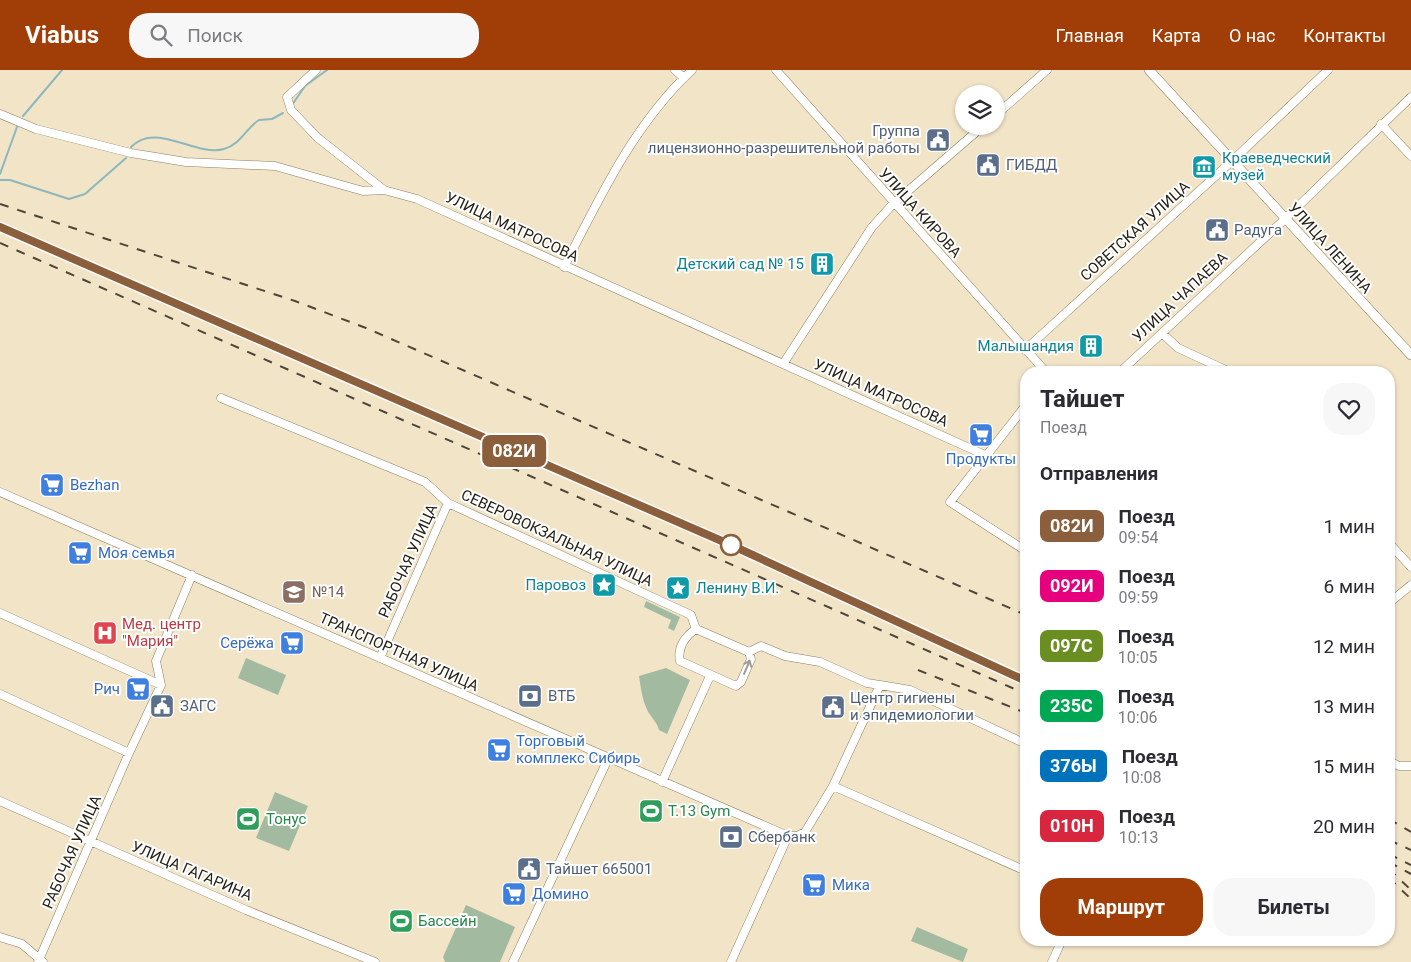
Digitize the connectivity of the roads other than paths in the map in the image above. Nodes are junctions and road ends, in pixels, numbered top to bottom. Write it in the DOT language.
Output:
graph roads {
  1 [pos="316,70"];
  2 [pos="675,70"];
  3 [pos="692,70"];
  4 [pos="776,70"];
  5 [pos="1047,70"];
  6 [pos="1149,70"];
  7 [pos="1328,70"];
  8 [pos="684,78"];
  9 [pos="1411,97"];
  10 [pos="1005,107"];
  11 [pos="0,114"];
  12 [pos="1381,124"];
  13 [pos="973,135"];
  14 [pos="1411,156"];
  15 [pos="1232,161"];
  16 [pos="384,190"];
  17 [pos="893,204"];
  18 [pos="1285,219"];
  19 [pos="564,266"];
  20 [pos="1162,333"];
  21 [pos="1025,350"];
  22 [pos="1411,355"];
  23 [pos="783,364"];
  24 [pos="1040,366"];
  25 [pos="1126,366"];
  26 [pos="1217,366"];
  27 [pos="221,398"];
  28 [pos="1020,412"];
  29 [pos="987,456"];
  30 [pos="0,492"];
  31 [pos="448,503"];
  32 [pos="1020,547"];
  33 [pos="1395,550"];
  34 [pos="1411,567"];
  35 [pos="192,576"];
  36 [pos="1411,585"];
  37 [pos="1395,599"];
  38 [pos="0,613"];
  39 [pos="696,629"];
  40 [pos="748,652"];
  41 [pos="380,658"];
  42 [pos="710,676"];
  43 [pos="880,684"];
  44 [pos="161,685"];
  45 [pos="0,694"];
  46 [pos="1020,741"];
  47 [pos="129,753"];
  48 [pos="608,759"];
  49 [pos="1395,764"];
  50 [pos="1411,766"];
  51 [pos="662,782"];
  52 [pos="833,786"];
  53 [pos="0,802"];
  54 [pos="788,836"];
  55 [pos="92,843"];
  56 [pos="1020,868"];
  57 [pos="0,937"];
  58 [pos="1059,946"];
  59 [pos="40,961"];
  60 [pos="374,962"];
  61 [pos="513,962"];
  62 [pos="731,962"];
  63 [pos="1052,962"];
  1 -- 16 [label="street"];
  2 -- 8 [label="street"];
  3 -- 8 [label="street"];
  4 -- 17 [label="street, УЛИЦА КИРОВА"];
  5 -- 10 [label="street"];
  6 -- 15 [label="main road, УЛИЦА ЛЕНИНА"];
  7 -- 15 [label="street, СОВЕТСКАЯ УЛИЦА"];
  8 -- 19 [label="street"];
  9 -- 12 [label="street, УЛИЦА ЧАПАЕВА"];
  11 -- 16 [label="street, УЛИЦА МАТРОСОВА"];
  12 -- 14 [label="street"];
  12 -- 18 [label="street, УЛИЦА ЧАПАЕВА"];
  13 -- 17 [label="street"];
  15 -- 18 [label="main road, УЛИЦА ЛЕНИНА"];
  15 -- 21 [label="street, СОВЕТСКАЯ УЛИЦА"];
  16 -- 19 [label="street, УЛИЦА МАТРОСОВА"];
  17 -- 21 [label="street, УЛИЦА КИРОВА"];
  17 -- 23 [label="street"];
  18 -- 20 [label="street, УЛИЦА ЧАПАЕВА"];
  18 -- 22 [label="main road, УЛИЦА ЛЕНИНА"];
  19 -- 23 [label="street, УЛИЦА МАТРОСОВА"];
  20 -- 25 [label="street, УЛИЦА ЧАПАЕВА"];
  20 -- 26 [label="street"];
  21 -- 24 [label="street, УЛИЦА КИРОВА"];
  23 -- 29 [label="street, УЛИЦА МАТРОСОВА"];
  27 -- 31 [label="street, СЕВЕРОВОКЗАЛЬНАЯ УЛИЦА"];
  28 -- 29 [label="street"];
  29 -- 32 [label="street"];
  30 -- 35 [label="street, ТРАНСПОРТНАЯ УЛИЦА"];
  31 -- 39 [label="street, СЕВЕРОВОКЗАЛЬНАЯ УЛИЦА"];
  31 -- 41 [label="street, РАБОЧАЯ УЛИЦА"];
  33 -- 34 [label="street"];
  35 -- 41 [label="street, ТРАНСПОРТНАЯ УЛИЦА"];
  35 -- 44 [label="street"];
  36 -- 37 [label="street"];
  38 -- 44 [label="street"];
  39 -- 40 [label="street, СЕВЕРОВОКЗАЛЬНАЯ УЛИЦА"];
  39 -- 42 [label="street"];
  42 -- 40 [label="street, one-way"];
  40 -- 43 [label="street, СЕВЕРОВОКЗАЛЬНАЯ УЛИЦА"];
  41 -- 48 [label="street, ТРАНСПОРТНАЯ УЛИЦА"];
  42 -- 51 [label="street"];
  43 -- 46 [label="street, СЕВЕРОВОКЗАЛЬНАЯ УЛИЦА"];
  43 -- 52 [label="street"];
  44 -- 47 [label="street, РАБОЧАЯ УЛИЦА"];
  45 -- 47 [label="street"];
  47 -- 55 [label="street, РАБОЧАЯ УЛИЦА"];
  48 -- 51 [label="street, ТРАНСПОРТНАЯ УЛИЦА"];
  48 -- 61 [label="street"];
  49 -- 50 [label="street"];
  51 -- 54 [label="street, ТРАНСПОРТНАЯ УЛИЦА"];
  52 -- 54 [label="street"];
  52 -- 56 [label="street"];
  53 -- 55 [label="street, УЛИЦА ГАГАРИНА"];
  54 -- 62 [label="street"];
  55 -- 59 [label="street, РАБОЧАЯ УЛИЦА"];
  55 -- 60 [label="street, УЛИЦА ГАГАРИНА"];
  57 -- 59 [label="street"];
  58 -- 63 [label="street"];
}
